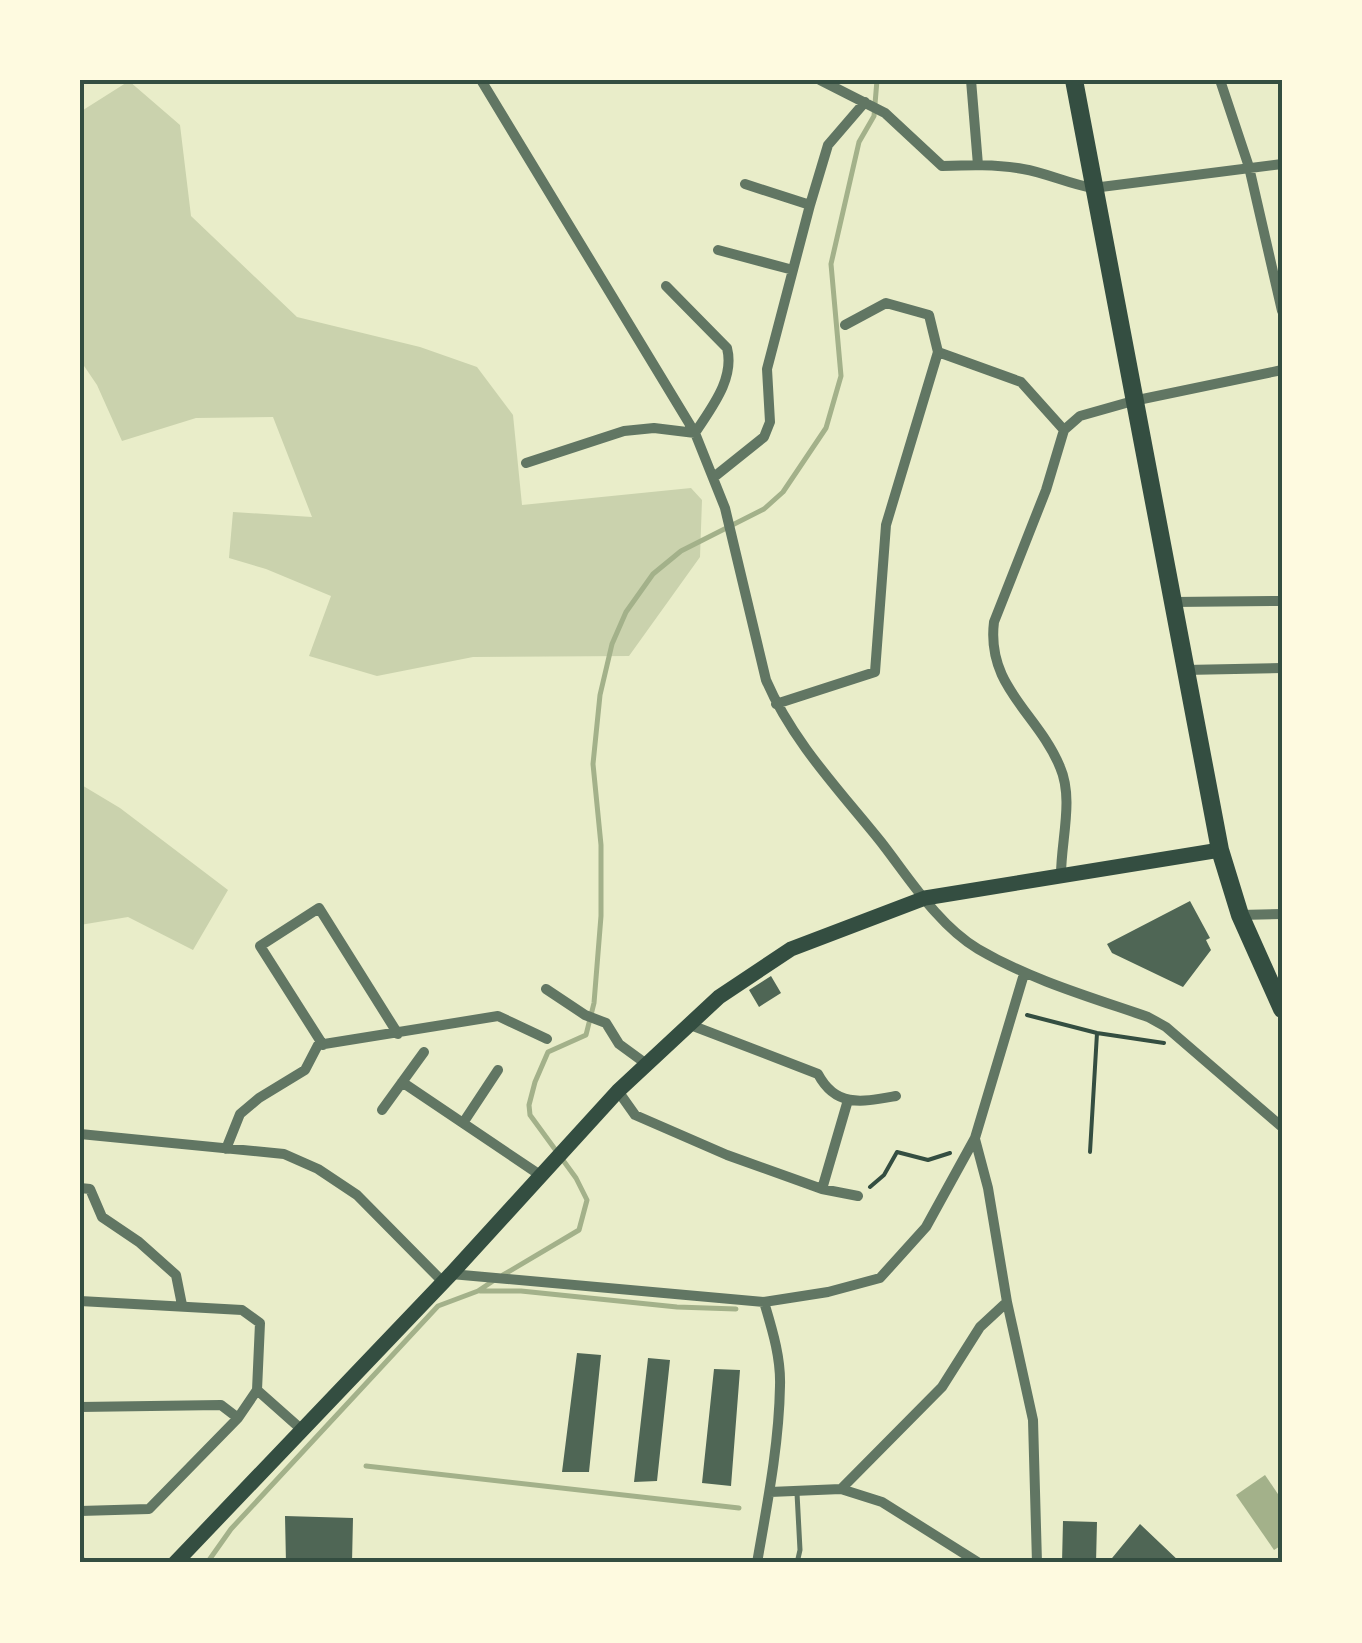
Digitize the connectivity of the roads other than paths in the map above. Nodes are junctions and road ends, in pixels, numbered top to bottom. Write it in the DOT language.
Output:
graph roads {
  1 [pos="482,80"];
  2 [pos="820,80"];
  3 [pos="971,80"];
  4 [pos="1074,80"];
  5 [pos="1220,80"];
  6 [pos="865,102"];
  7 [pos="1282,164"];
  8 [pos="978,165"];
  9 [pos="1249,167"];
  10 [pos="745,184"];
  11 [pos="1093,188"];
  12 [pos="810,204"];
  13 [pos="718,250"];
  14 [pos="792,270"];
  15 [pos="666,286"];
  16 [pos="1282,311"];
  17 [pos="845,325"];
  18 [pos="938,352"];
  19 [pos="1282,370"];
  20 [pos="1134,401"];
  21 [pos="1064,430"];
  22 [pos="695,433"];
  23 [pos="526,463"];
  24 [pos="714,477"];
  25 [pos="1282,601"];
  26 [pos="1172,602"];
  27 [pos="1282,668"];
  28 [pos="1185,670"];
  29 [pos="776,704"];
  30 [pos="1220,850"];
  31 [pos="1061,875"];
  32 [pos="925,898"];
  33 [pos="1282,914"];
  34 [pos="1240,915"];
  35 [pos="1024,974"];
  36 [pos="546,989"];
  37 [pos="1282,1009"];
  38 [pos="687,1024"];
  39 [pos="398,1034"];
  40 [pos="547,1039"];
  41 [pos="323,1044"];
  42 [pos="424,1052"];
  43 [pos="645,1063"];
  44 [pos="498,1070"];
  45 [pos="402,1082"];
  46 [pos="618,1090"];
  47 [pos="896,1096"];
  48 [pos="848,1100"];
  49 [pos="382,1110"];
  50 [pos="463,1123"];
  51 [pos="1282,1127"];
  52 [pos="80,1134"];
  53 [pos="973,1142"];
  54 [pos="226,1149"];
  55 [pos="540,1175"];
  56 [pos="80,1188"];
  57 [pos="822,1188"];
  58 [pos="858,1196"];
  59 [pos="447,1278"];
  60 [pos="80,1301"];
  61 [pos="764,1302"];
  62 [pos="1007,1302"];
  63 [pos="182,1305"];
  64 [pos="257,1390"];
  65 [pos="80,1407"];
  66 [pos="238,1418"];
  67 [pos="301,1429"];
  68 [pos="841,1489"];
  69 [pos="770,1492"];
  70 [pos="797,1493"];
  71 [pos="80,1511"];
  72 [pos="174,1563"];
  73 [pos="757,1563"];
  74 [pos="796,1563"];
  75 [pos="979,1563"];
  76 [pos="1036,1563"];
  1 -- 22 [label="street"];
  2 -- 6 [label="street"];
  3 -- 8 [label="street"];
  4 -- 11 [label="main road"];
  5 -- 9 [label="street"];
  6 -- 8 [label="street"];
  6 -- 12 [label="street"];
  7 -- 9 [label="street"];
  8 -- 11 [label="street"];
  9 -- 11 [label="street"];
  9 -- 16 [label="street"];
  10 -- 12 [label="street"];
  11 -- 20 [label="main road"];
  12 -- 14 [label="street"];
  13 -- 14 [label="street"];
  14 -- 24 [label="street"];
  15 -- 22 [label="street"];
  17 -- 18 [label="street"];
  18 -- 21 [label="street"];
  18 -- 29 [label="street"];
  19 -- 20 [label="street"];
  20 -- 21 [label="street"];
  20 -- 26 [label="main road"];
  21 -- 31 [label="street"];
  22 -- 23 [label="street"];
  22 -- 24 [label="street"];
  24 -- 29 [label="street"];
  25 -- 26 [label="street"];
  26 -- 28 [label="main road"];
  27 -- 28 [label="street"];
  28 -- 30 [label="main road"];
  29 -- 32 [label="street"];
  30 -- 31 [label="main road"];
  30 -- 34 [label="main road"];
  31 -- 32 [label="main road"];
  32 -- 35 [label="street"];
  32 -- 38 [label="main road"];
  33 -- 34 [label="street"];
  34 -- 37 [label="main road"];
  35 -- 51 [label="street"];
  35 -- 53 [label="street"];
  36 -- 43 [label="street"];
  38 -- 43 [label="main road"];
  38 -- 48 [label="street"];
  39 -- 40 [label="street"];
  39 -- 41 [label="street"];
  39 -- 41 [label="street"];
  41 -- 54 [label="street"];
  42 -- 45 [label="street"];
  43 -- 46 [label="main road"];
  44 -- 50 [label="street"];
  45 -- 49 [label="street"];
  45 -- 50 [label="street"];
  46 -- 55 [label="main road"];
  46 -- 57 [label="street"];
  47 -- 48 [label="street"];
  48 -- 57 [label="street"];
  50 -- 55 [label="street"];
  52 -- 54 [label="street"];
  53 -- 61 [label="street"];
  53 -- 62 [label="street"];
  54 -- 59 [label="street"];
  55 -- 59 [label="main road"];
  56 -- 63 [label="street"];
  57 -- 58 [label="street"];
  59 -- 61 [label="street"];
  59 -- 67 [label="main road"];
  60 -- 63 [label="street"];
  61 -- 69 [label="street"];
  62 -- 68 [label="street"];
  62 -- 76 [label="street"];
  63 -- 64 [label="street"];
  64 -- 66 [label="street"];
  64 -- 67 [label="street"];
  65 -- 66 [label="street"];
  66 -- 71 [label="street"];
  67 -- 72 [label="main road"];
  68 -- 70 [label="street"];
  68 -- 75 [label="street"];
  69 -- 70 [label="street"];
  69 -- 73 [label="street"];
  70 -- 74 [label="lane"];
}
